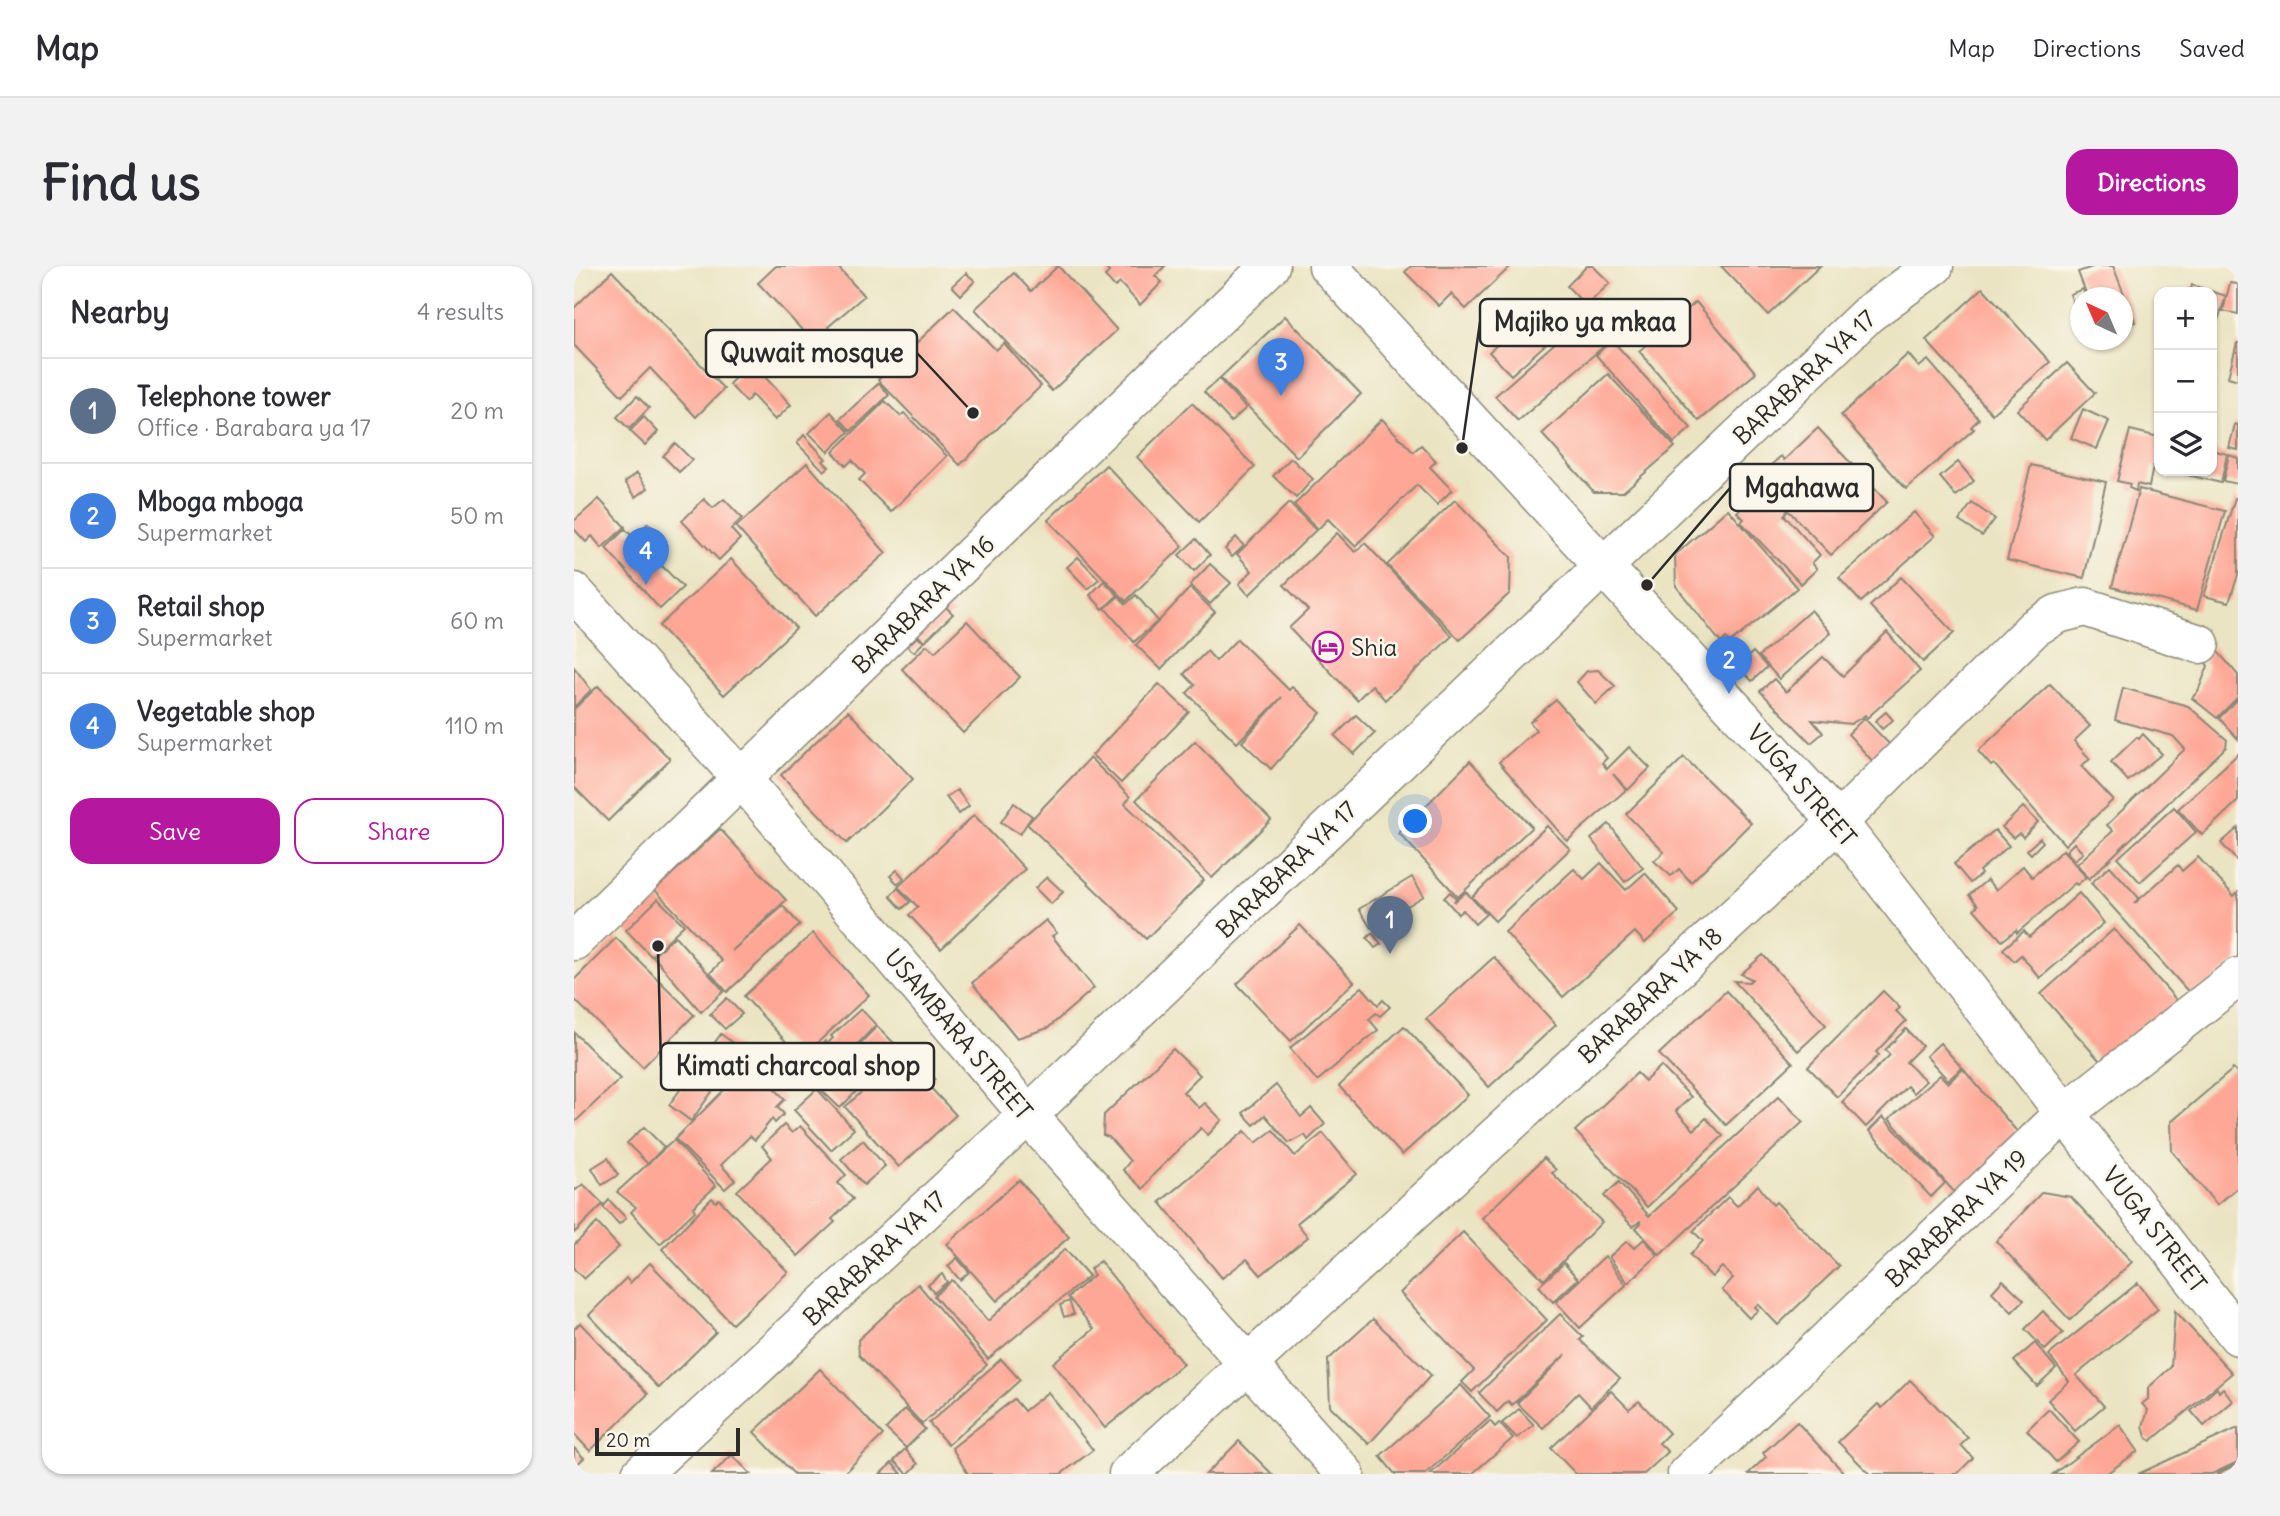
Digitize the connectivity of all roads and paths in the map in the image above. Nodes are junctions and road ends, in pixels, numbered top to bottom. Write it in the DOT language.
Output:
graph roads {
  1 [pos="1270,266"];
  2 [pos="1328,266"];
  3 [pos="1934,266"];
  4 [pos="1603,565"];
  5 [pos="574,592"];
  6 [pos="2200,644"];
  7 [pos="743,780"];
  8 [pos="1838,822"];
  9 [pos="574,940"];
  10 [pos="2238,977"];
  11 [pos="2066,1113"];
  12 [pos="1028,1115"];
  13 [pos="2238,1336"];
  14 [pos="1248,1364"];
  15 [pos="640,1474"];
  16 [pos="1128,1474"];
  17 [pos="1345,1474"];
  18 [pos="1687,1474"];
  1 -- 7 [label="street, BARABARA YA 16"];
  2 -- 4 [label="street, VUGA STREET"];
  3 -- 4 [label="street, BARABARA YA 17"];
  4 -- 8 [label="street, VUGA STREET"];
  4 -- 12 [label="street, BARABARA YA 17"];
  5 -- 7 [label="street, USAMBARA STREET"];
  6 -- 8 [label="street, BARABARA YA 18"];
  7 -- 9 [label="street, BARABARA YA 16"];
  7 -- 12 [label="street, USAMBARA STREET"];
  8 -- 11 [label="street, VUGA STREET"];
  8 -- 14 [label="street, BARABARA YA 18"];
  10 -- 11 [label="street, BARABARA YA 19"];
  11 -- 13 [label="street, VUGA STREET"];
  11 -- 18 [label="street, BARABARA YA 19"];
  12 -- 14 [label="street, USAMBARA STREET"];
  12 -- 15 [label="street, BARABARA YA 17"];
  14 -- 16 [label="street, BARABARA YA 18"];
  14 -- 17 [label="street, USAMBARA STREET"];
}
